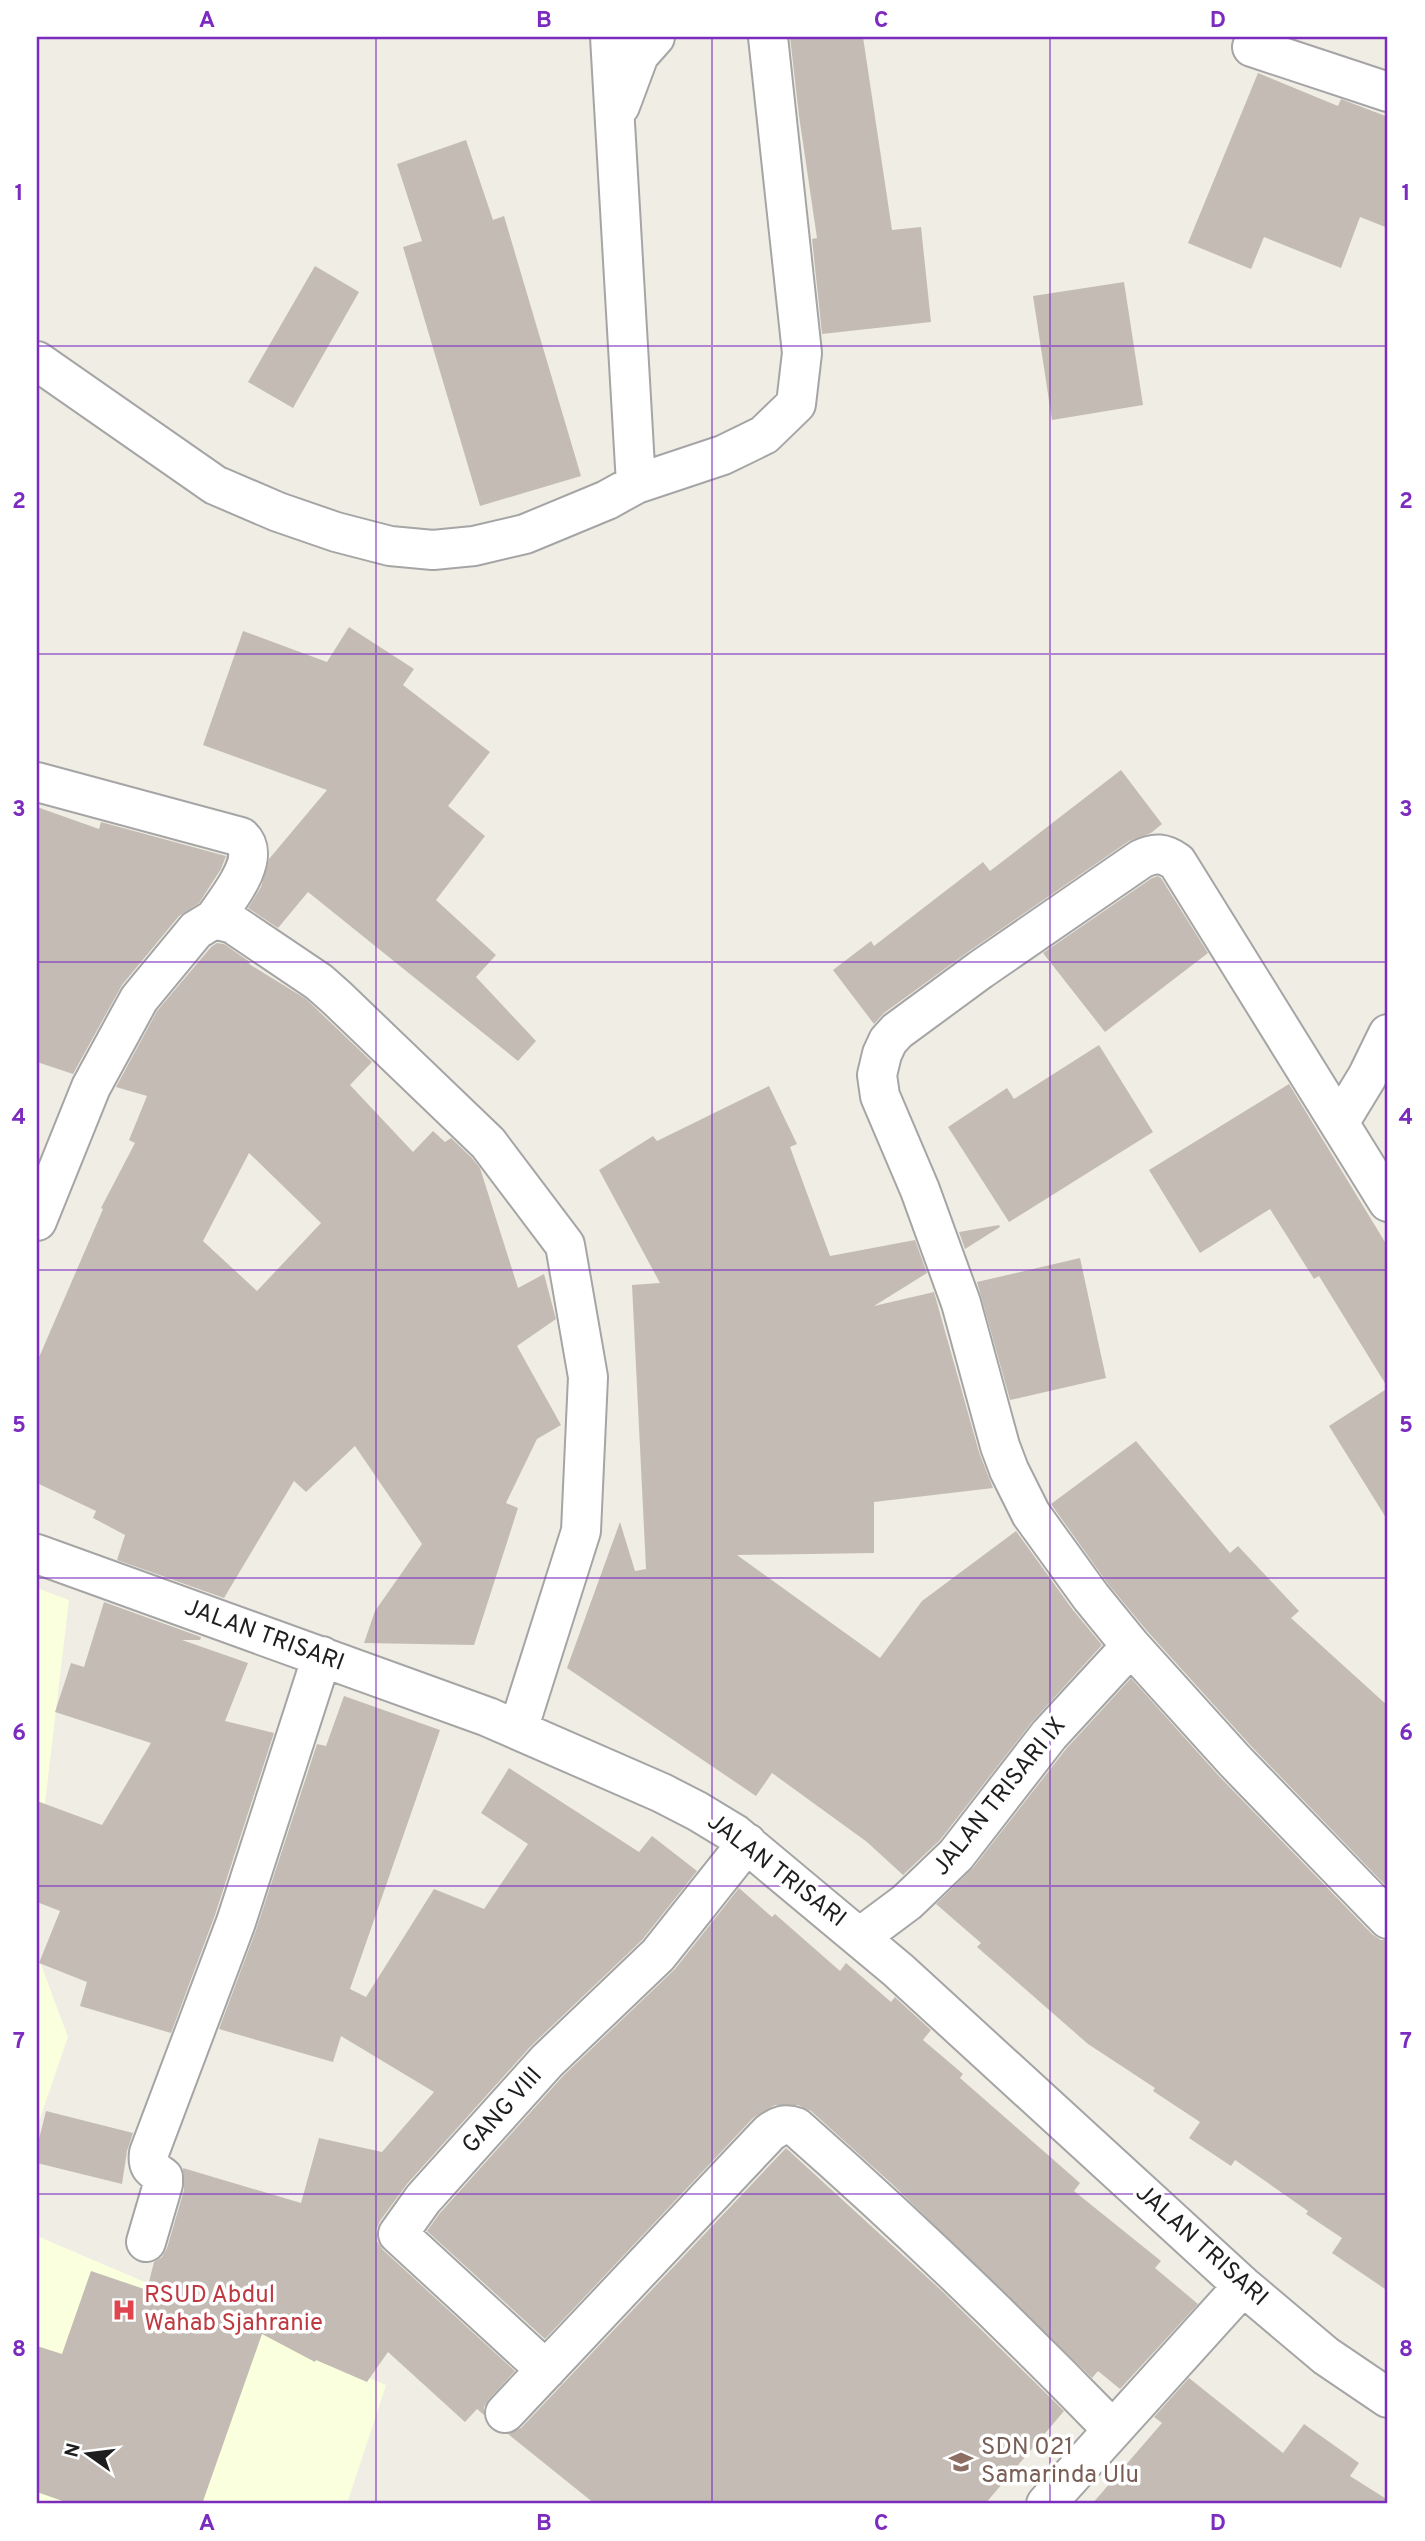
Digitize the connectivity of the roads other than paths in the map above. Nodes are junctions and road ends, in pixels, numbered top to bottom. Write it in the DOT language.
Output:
graph roads {
  1 [pos="610,37"];
  2 [pos="655,37"];
  3 [pos="768,37"];
  4 [pos="1252,47"];
  5 [pos="1388,92"];
  6 [pos="615,121"];
  7 [pos="37,361"];
  8 [pos="636,484"];
  9 [pos="37,782"];
  10 [pos="214,919"];
  11 [pos="1388,1034"];
  12 [pos="1339,1123"];
  13 [pos="1388,1202"];
  14 [pos="37,1221"];
  15 [pos="37,1554"];
  16 [pos="1130,1646"];
  17 [pos="322,1656"];
  18 [pos="518,1730"];
  19 [pos="747,1843"];
  20 [pos="1388,1919"];
  21 [pos="860,1937"];
  22 [pos="145,2242"];
  23 [pos="1242,2286"];
  24 [pos="546,2370"];
  25 [pos="1388,2398"];
  26 [pos="505,2413"];
  27 [pos="1113,2430"];
  28 [pos="1046,2504"];
  1 -- 6 [label="street"];
  2 -- 6 [label="street"];
  3 -- 8 [label="street"];
  4 -- 5 [label="street"];
  6 -- 8 [label="street"];
  7 -- 8 [label="street"];
  9 -- 10 [label="street"];
  10 -- 14 [label="street"];
  10 -- 18 [label="street"];
  11 -- 12 [label="street"];
  12 -- 13 [label="street"];
  12 -- 16 [label="street"];
  15 -- 17 [label="street, JALAN TRISARI"];
  16 -- 20 [label="street"];
  16 -- 21 [label="street, JALAN TRISARI IX"];
  17 -- 18 [label="street, JALAN TRISARI"];
  17 -- 22 [label="street"];
  18 -- 19 [label="street, JALAN TRISARI"];
  19 -- 21 [label="street, JALAN TRISARI"];
  19 -- 24 [label="street, GANG VIII"];
  21 -- 23 [label="street, JALAN TRISARI"];
  23 -- 25 [label="street, JALAN TRISARI"];
  23 -- 27 [label="street"];
  24 -- 26 [label="street"];
  24 -- 27 [label="street"];
  27 -- 28 [label="street"];
}
